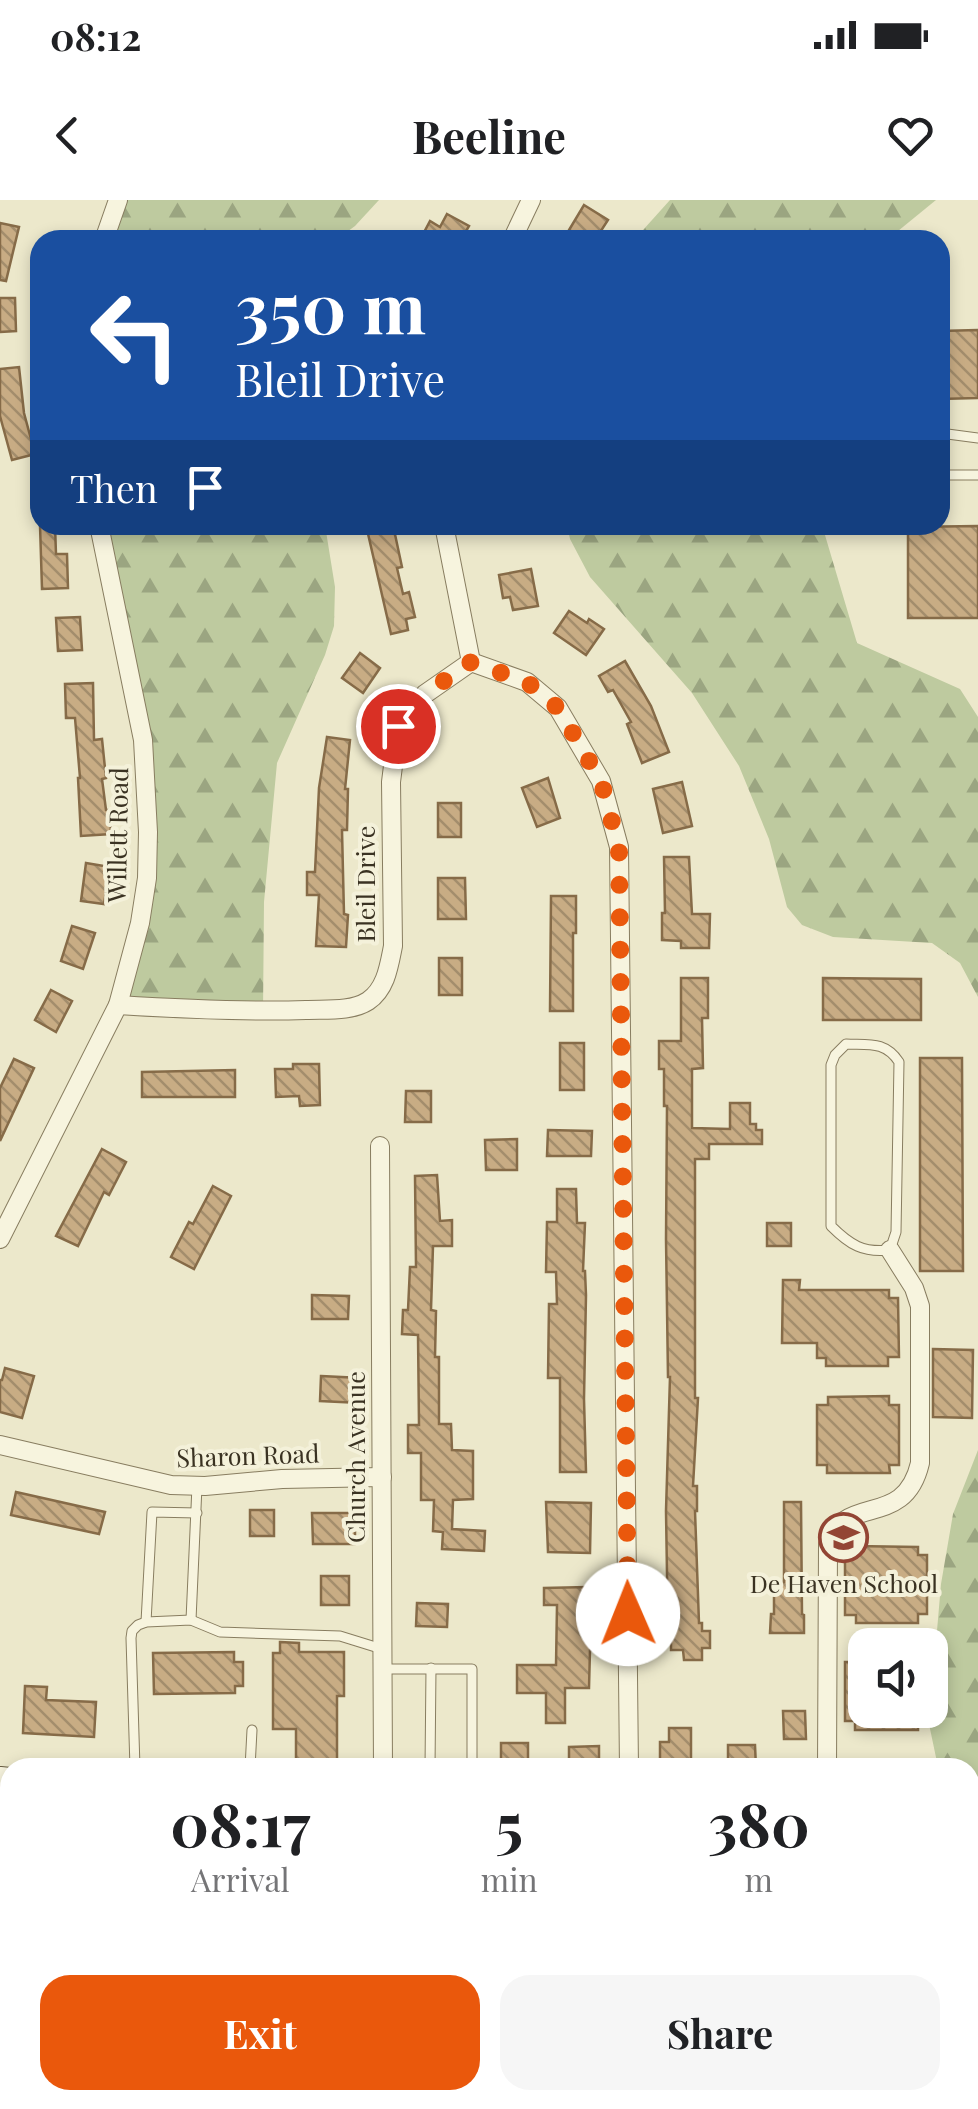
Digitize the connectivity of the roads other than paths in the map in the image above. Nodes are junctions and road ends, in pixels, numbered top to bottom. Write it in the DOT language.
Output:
graph roads {
  1 [pos="118,200"];
  2 [pos="531,200"];
  3 [pos="108,230"];
  4 [pos="517,230"];
  5 [pos="950,435"];
  6 [pos="978,438"];
  7 [pos="950,475"];
  8 [pos="978,475"];
  9 [pos="101,535"];
  10 [pos="446,535"];
  11 [pos="471,662"];
  12 [pos="118,1006"];
  13 [pos="380,1146"];
  14 [pos="0,1239"];
  15 [pos="890,1250"];
  16 [pos="0,1445"];
  17 [pos="382,1477"];
  18 [pos="197,1486"];
  19 [pos="196,1513"];
  20 [pos="191,1620"];
  21 [pos="146,1622"];
  22 [pos="382,1649"];
  23 [pos="431,1668"];
  24 [pos="382,1670"];
  25 [pos="252,1730"];
  26 [pos="135,1758"];
  27 [pos="251,1758"];
  28 [pos="383,1758"];
  29 [pos="428,1758"];
  30 [pos="472,1758"];
  31 [pos="630,1758"];
  32 [pos="827,1758"];
  1 -- 3 [label="street"];
  2 -- 4 [label="street"];
  5 -- 6 [label="lane"];
  7 -- 8 [label="lane"];
  9 -- 12 [label="street, Willett Road"];
  10 -- 11 [label="street"];
  11 -- 12 [label="street, Bleil Drive"];
  11 -- 31 [label="street"];
  12 -- 14 [label="street, Willett Road"];
  13 -- 17 [label="street, Church Avenue"];
  15 -- 15 [label="lane"];
  15 -- 32 [label="street"];
  16 -- 18 [label="street, Sharon Road"];
  17 -- 18 [label="street, Sharon Road"];
  17 -- 22 [label="street, Church Avenue"];
  18 -- 19 [label="lane"];
  19 -- 20 [label="lane"];
  19 -- 21 [label="lane"];
  20 -- 21 [label="lane"];
  20 -- 22 [label="lane"];
  21 -- 26 [label="lane"];
  22 -- 24 [label="street, Church Avenue"];
  23 -- 24 [label="lane"];
  23 -- 29 [label="lane"];
  23 -- 30 [label="lane"];
  24 -- 28 [label="street, Church Avenue"];
  25 -- 27 [label="lane"];
}
